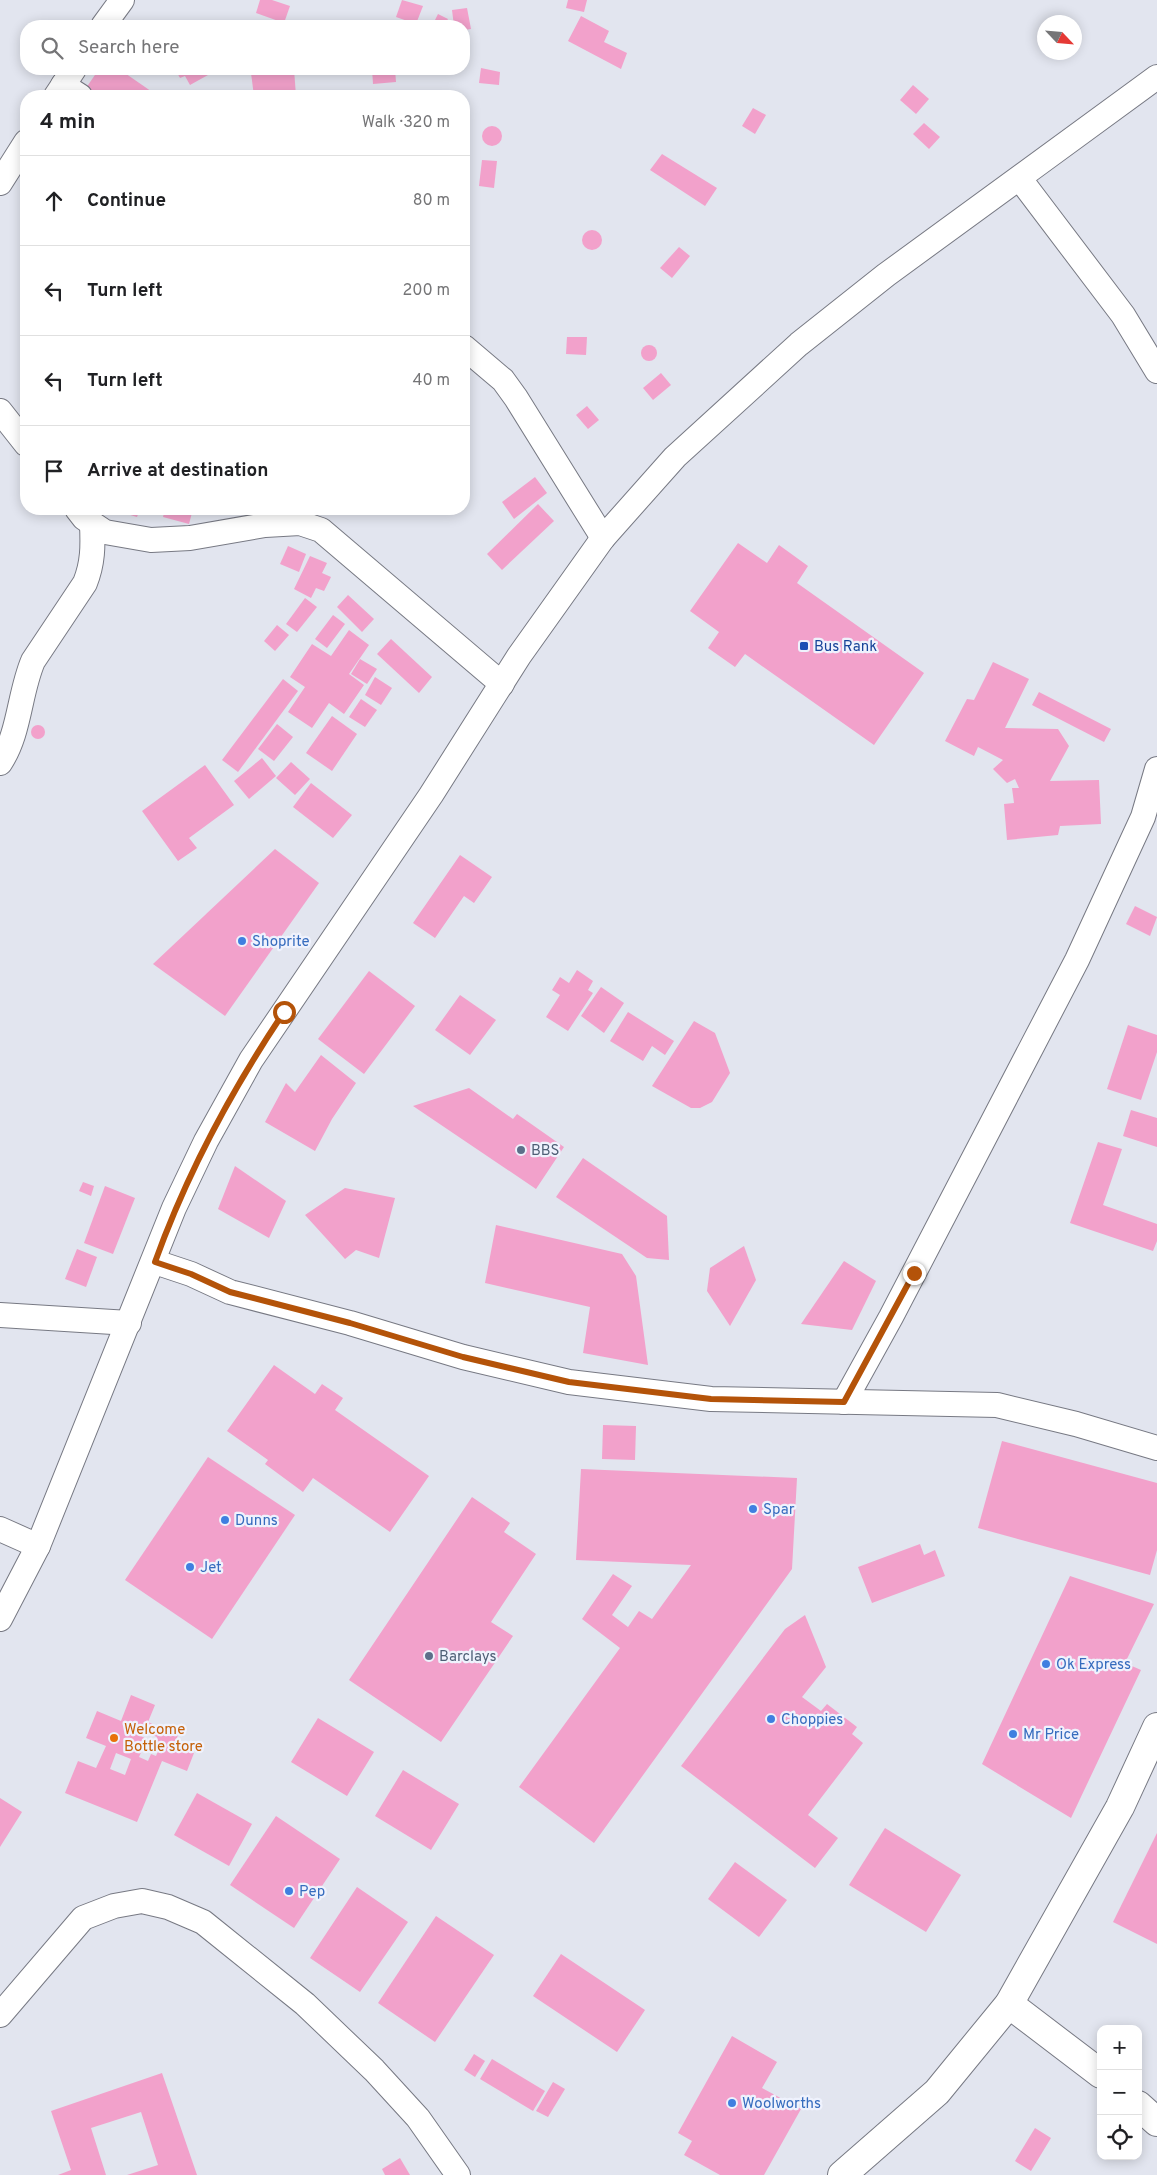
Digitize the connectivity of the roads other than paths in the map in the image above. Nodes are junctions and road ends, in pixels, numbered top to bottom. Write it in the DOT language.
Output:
graph roads {
  1 [pos="118,2"];
  2 [pos="108,20"];
  3 [pos="1157,77"];
  4 [pos="20,151"];
  5 [pos="1020,179"];
  6 [pos="0,183"];
  7 [pos="470,352"];
  8 [pos="1157,371"];
  9 [pos="0,411"];
  10 [pos="20,436"];
  11 [pos="85,517"];
  12 [pos="603,538"];
  13 [pos="502,684"];
  14 [pos="0,763"];
  15 [pos="1157,769"];
  16 [pos="155,1262"];
  17 [pos="0,1315"];
  18 [pos="129,1323"];
  19 [pos="844,1402"];
  20 [pos="1157,1448"];
  21 [pos="0,1529"];
  22 [pos="38,1546"];
  23 [pos="0,1619"];
  24 [pos="1157,1727"];
  25 [pos="1009,2004"];
  26 [pos="0,2015"];
  27 [pos="1097,2071"];
  28 [pos="1142,2109"];
  29 [pos="1157,2122"];
  30 [pos="458,2175"];
  31 [pos="842,2175"];
  1 -- 2 [label="street"];
  3 -- 5 [label="street"];
  4 -- 6 [label="street"];
  5 -- 8 [label="street"];
  5 -- 12 [label="street"];
  7 -- 12 [label="street"];
  9 -- 10 [label="street"];
  11 -- 13 [label="street"];
  11 -- 14 [label="street"];
  12 -- 13 [label="street"];
  13 -- 16 [label="street"];
  15 -- 19 [label="street"];
  16 -- 18 [label="street"];
  16 -- 19 [label="street"];
  17 -- 18 [label="street"];
  18 -- 22 [label="street"];
  19 -- 20 [label="street"];
  21 -- 22 [label="street"];
  22 -- 23 [label="street"];
  24 -- 25 [label="main road"];
  25 -- 27 [label="main road"];
  25 -- 31 [label="main road"];
  26 -- 30 [label="street"];
  28 -- 29 [label="main road"];
}
